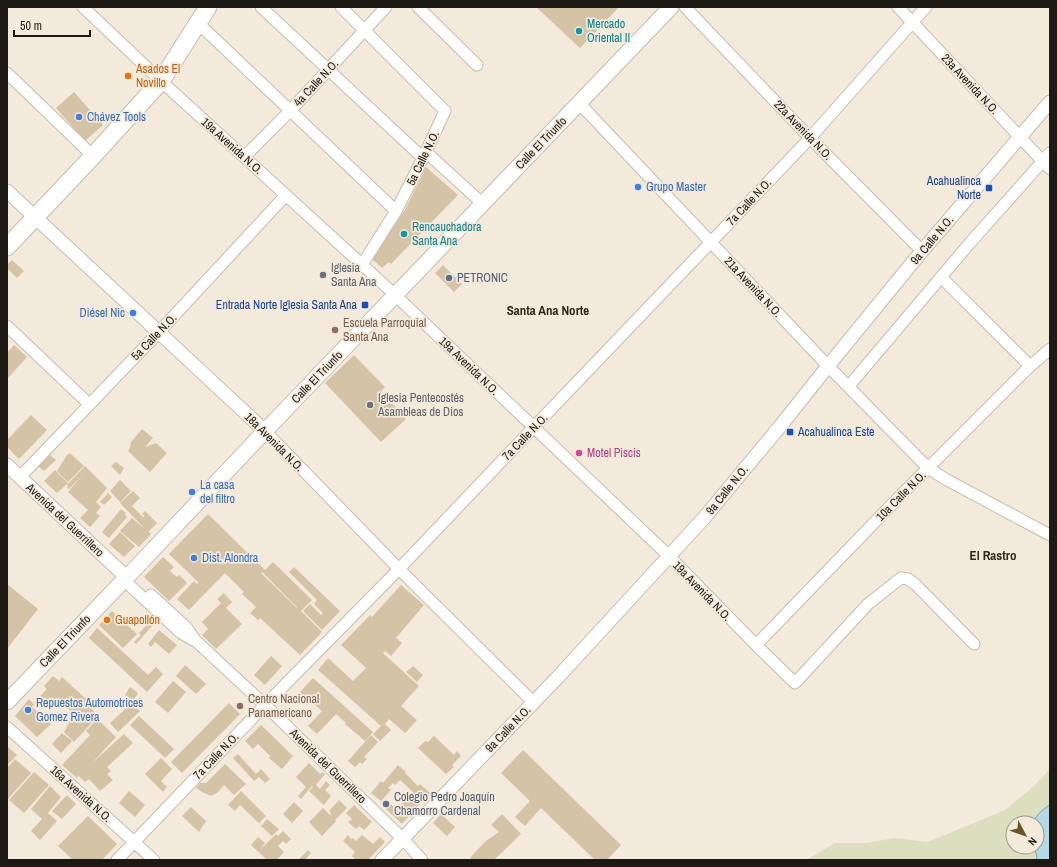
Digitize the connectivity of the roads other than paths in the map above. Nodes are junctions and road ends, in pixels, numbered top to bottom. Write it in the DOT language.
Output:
graph roads {
  1 [pos="83,7"];
  2 [pos="208,7"];
  3 [pos="261,7"];
  4 [pos="341,7"];
  5 [pos="386,7"];
  6 [pos="418,7"];
  7 [pos="671,7"];
  8 [pos="685,7"];
  9 [pos="898,7"];
  10 [pos="926,7"];
  11 [pos="912,22"];
  12 [pos="198,23"];
  13 [pos="364,30"];
  14 [pos="477,65"];
  15 [pos="328,70"];
  16 [pos="7,73"];
  17 [pos="161,81"];
  18 [pos="1050,102"];
  19 [pos="579,103"];
  20 [pos="290,111"];
  21 [pos="1020,137"];
  22 [pos="810,138"];
  23 [pos="1050,152"];
  24 [pos="425,155"];
  25 [pos="93,156"];
  26 [pos="244,157"];
  27 [pos="1046,165"];
  28 [pos="7,191"];
  29 [pos="286,195"];
  30 [pos="483,204"];
  31 [pos="396,211"];
  32 [pos="36,217"];
  33 [pos="711,242"];
  34 [pos="7,247"];
  35 [pos="922,251"];
  36 [pos="362,265"];
  37 [pos="941,277"];
  38 [pos="395,295"];
  39 [pos="7,326"];
  40 [pos="159,332"];
  41 [pos="1050,349"];
  42 [pos="828,366"];
  43 [pos="1030,366"];
  44 [pos="849,386"];
  45 [pos="89,404"];
  46 [pos="534,427"];
  47 [pos="265,431"];
  48 [pos="7,465"];
  49 [pos="928,468"];
  50 [pos="20,477"];
  51 [pos="1050,535"];
  52 [pos="670,557"];
  53 [pos="399,569"];
  54 [pos="127,578"];
  55 [pos="974,644"];
  56 [pos="756,646"];
  57 [pos="7,702"];
  58 [pos="533,702"];
  59 [pos="265,704"];
  60 [pos="7,728"];
  61 [pos="402,839"];
  62 [pos="134,842"];
  63 [pos="117,860"];
  64 [pos="154,860"];
  65 [pos="382,860"];
  66 [pos="422,860"];
  1 -- 17 [label="street, 19a Avenida N.O."];
  2 -- 12 [label="main road"];
  3 -- 15 [label="street"];
  4 -- 13 [label="street"];
  5 -- 13 [label="street, 4a Calle N.O."];
  6 -- 14 [label="street"];
  7 -- 19 [label="main road, Calle El Triunfo"];
  8 -- 22 [label="street, 22a Avenida N.O."];
  9 -- 11 [label="street, 23a Avenida N.O."];
  10 -- 11 [label="street, 7a Calle N.O."];
  11 -- 21 [label="street, 23a Avenida N.O."];
  11 -- 22 [label="street, 7a Calle N.O."];
  12 -- 17 [label="main road"];
  12 -- 20 [label="street"];
  13 -- 15 [label="street, 4a Calle N.O."];
  13 -- 24 [label="street, 5a Calle N.O."];
  15 -- 20 [label="street, 4a Calle N.O."];
  15 -- 24 [label="street"];
  16 -- 25 [label="street"];
  17 -- 25 [label="main road"];
  17 -- 26 [label="street, 19a Avenida N.O."];
  18 -- 21 [label="street, 9a Calle N.O."];
  19 -- 30 [label="main road, Calle El Triunfo"];
  19 -- 33 [label="street, 21a Avenida N.O."];
  20 -- 26 [label="street, 4a Calle N.O."];
  20 -- 31 [label="street"];
  21 -- 27 [label="street, 23a Avenida N.O."];
  21 -- 35 [label="street, 9a Calle N.O."];
  22 -- 33 [label="street, 7a Calle N.O."];
  22 -- 35 [label="street, 22a Avenida N.O."];
  23 -- 27 [label="street"];
  24 -- 30 [label="street"];
  24 -- 31 [label="street, 5a Calle N.O."];
  25 -- 32 [label="main road"];
  26 -- 29 [label="street, 19a Avenida N.O."];
  27 -- 37 [label="street"];
  28 -- 32 [label="street, 18a Avenida N.O."];
  29 -- 36 [label="street, 19a Avenida N.O."];
  29 -- 40 [label="street, 5a Calle N.O."];
  30 -- 38 [label="main road, Calle El Triunfo"];
  31 -- 36 [label="street, 5a Calle N.O."];
  32 -- 34 [label="main road"];
  32 -- 40 [label="street, 18a Avenida N.O."];
  33 -- 42 [label="street, 21a Avenida N.O."];
  33 -- 46 [label="street, 7a Calle N.O."];
  35 -- 42 [label="street, 9a Calle N.O."];
  36 -- 38 [label="street, 19a Avenida N.O."];
  37 -- 43 [label="street"];
  37 -- 44 [label="street"];
  38 -- 46 [label="street, 19a Avenida N.O."];
  38 -- 47 [label="main road, Calle El Triunfo"];
  39 -- 45 [label="street"];
  40 -- 45 [label="street, 5a Calle N.O."];
  40 -- 47 [label="street, 18a Avenida N.O."];
  41 -- 43 [label="street, 10a Calle N.O."];
  42 -- 44 [label="street, 21a Avenida N.O."];
  42 -- 52 [label="street, 9a Calle N.O."];
  43 -- 49 [label="street, 10a Calle N.O."];
  44 -- 49 [label="street, 21a Avenida N.O."];
  45 -- 50 [label="street, 5a Calle N.O."];
  46 -- 52 [label="street, 19a Avenida N.O."];
  46 -- 53 [label="street, 7a Calle N.O."];
  47 -- 53 [label="street, 18a Avenida N.O."];
  47 -- 54 [label="main road, Calle El Triunfo"];
  48 -- 50 [label="street, Avenida del Guerrillero"];
  49 -- 51 [label="street, 21a Avenida N.O."];
  49 -- 56 [label="street, 10a Calle N.O."];
  50 -- 54 [label="street, Avenida del Guerrillero"];
  52 -- 56 [label="street, 19a Avenida N.O."];
  52 -- 58 [label="street, 9a Calle N.O."];
  53 -- 58 [label="street, 18a Avenida N.O."];
  53 -- 59 [label="street, 7a Calle N.O."];
  54 -- 57 [label="main road, Calle El Triunfo"];
  54 -- 59 [label="street, Avenida del Guerrillero"];
  55 -- 56 [label="street, 19a Avenida N.O."];
  58 -- 61 [label="street, 9a Calle N.O."];
  59 -- 61 [label="street, Avenida del Guerrillero"];
  59 -- 62 [label="street, 7a Calle N.O."];
  60 -- 62 [label="street, 16a Avenida N.O."];
  61 -- 65 [label="street, 9a Calle N.O."];
  61 -- 66 [label="street, Avenida del Guerrillero"];
  62 -- 63 [label="street, 7a Calle N.O."];
  62 -- 64 [label="street, 16a Avenida N.O."];
}
